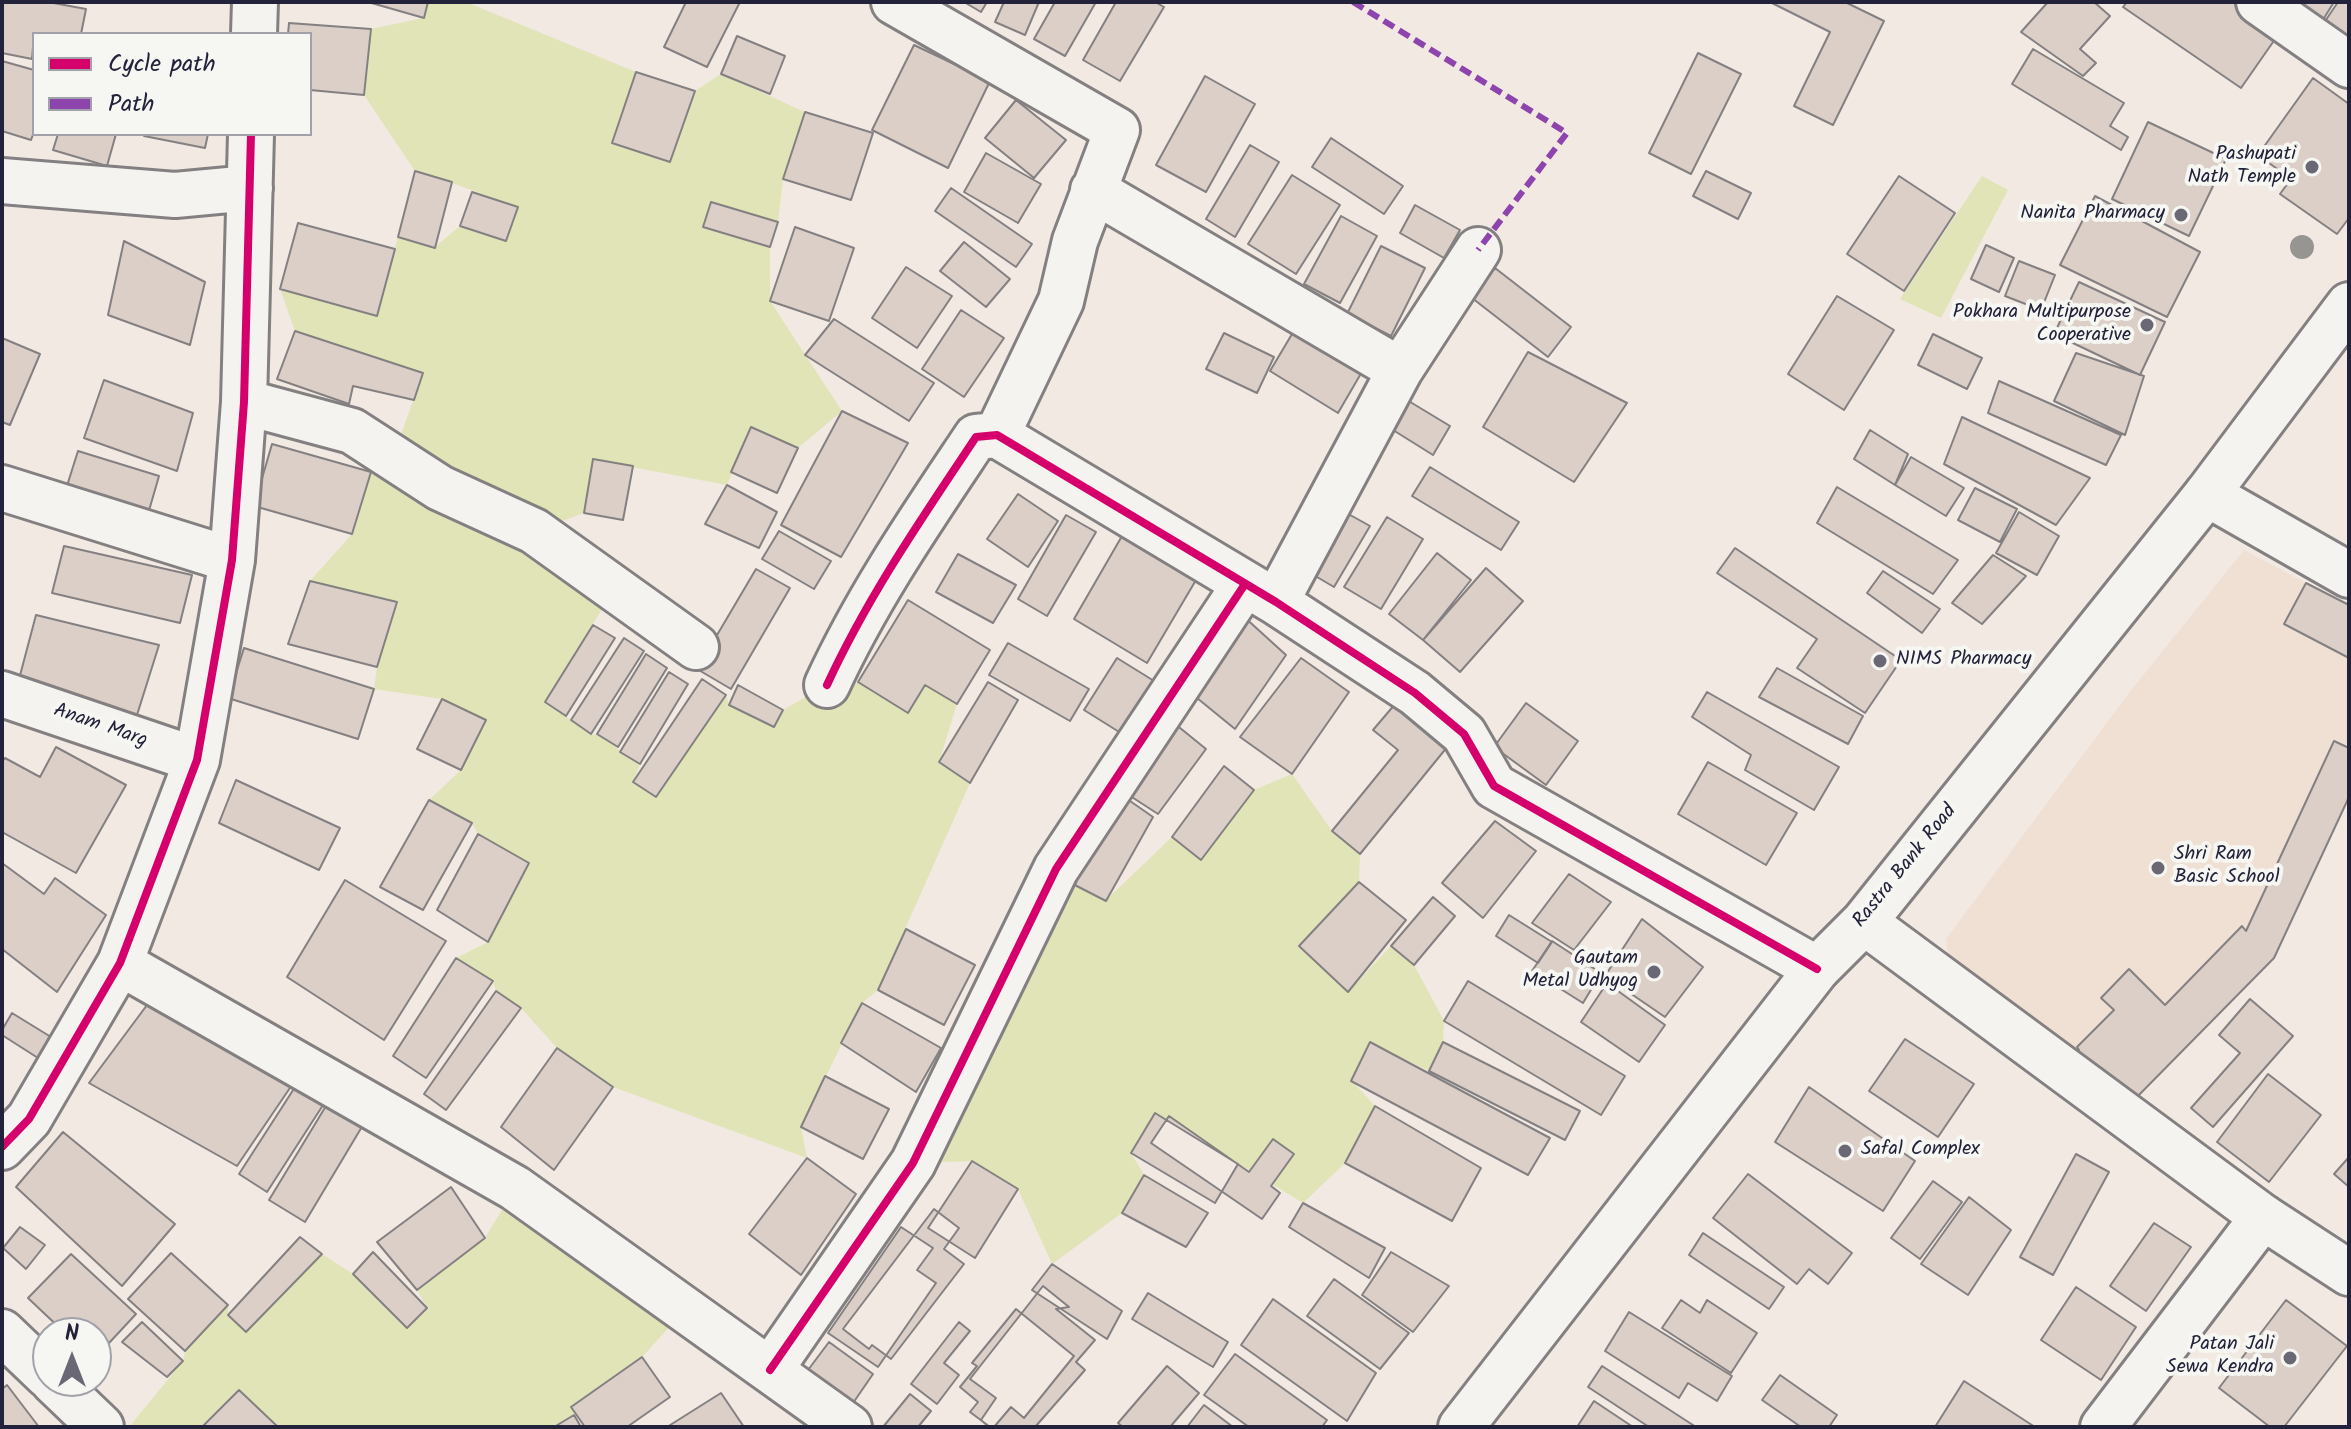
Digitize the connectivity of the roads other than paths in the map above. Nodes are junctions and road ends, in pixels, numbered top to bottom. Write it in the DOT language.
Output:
graph roads {
  1 [pos="255,2"];
  2 [pos="894,2"];
  3 [pos="2259,2"];
  4 [pos="254,32"];
  5 [pos="2349,65"];
  6 [pos="251,136"];
  7 [pos="2,181"];
  8 [pos="250,188"];
  9 [pos="1093,190"];
  10 [pos="1478,250"];
  11 [pos="2349,305"];
  12 [pos="1400,370"];
  13 [pos="244,402"];
  14 [pos="997,435"];
  15 [pos="2,488"];
  16 [pos="2207,494"];
  17 [pos="232,560"];
  18 [pos="2349,575"];
  19 [pos="1260,593"];
  20 [pos="696,647"];
  21 [pos="827,685"];
  22 [pos="2,694"];
  23 [pos="197,760"];
  24 [pos="1864,922"];
  25 [pos="120,963"];
  26 [pos="1817,969"];
  27 [pos="11,1122"];
  28 [pos="2263,1217"];
  29 [pos="2349,1273"];
  30 [pos="2,1332"];
  31 [pos="32,1361"];
  32 [pos="770,1370"];
  33 [pos="70,1397"];
  34 [pos="101,1427"];
  35 [pos="849,1427"];
  36 [pos="1461,1427"];
  37 [pos="2103,1427"];
  1 -- 4 [label="street"];
  2 -- 9 [label="street"];
  3 -- 5 [label="street"];
  6 -- 8 [label="street"];
  7 -- 8 [label="street"];
  8 -- 13 [label="street"];
  9 -- 12 [label="street"];
  9 -- 14 [label="street"];
  10 -- 12 [label="street"];
  11 -- 16 [label="street, Rastra Bank Road"];
  12 -- 19 [label="street"];
  13 -- 17 [label="street"];
  13 -- 20 [label="street"];
  14 -- 19 [label="street"];
  14 -- 21 [label="street"];
  15 -- 17 [label="street"];
  16 -- 18 [label="street"];
  16 -- 24 [label="street, Rastra Bank Road"];
  17 -- 23 [label="street"];
  19 -- 26 [label="street"];
  19 -- 32 [label="street"];
  22 -- 23 [label="street, Anam Marg"];
  23 -- 25 [label="street"];
  24 -- 26 [label="street, Rastra Bank Road"];
  24 -- 28 [label="street"];
  25 -- 27 [label="street"];
  25 -- 32 [label="street"];
  26 -- 36 [label="street, Rastra Bank Road"];
  28 -- 29 [label="street"];
  28 -- 37 [label="street"];
  30 -- 31 [label="street"];
  32 -- 35 [label="street"];
  33 -- 34 [label="street"];
}
